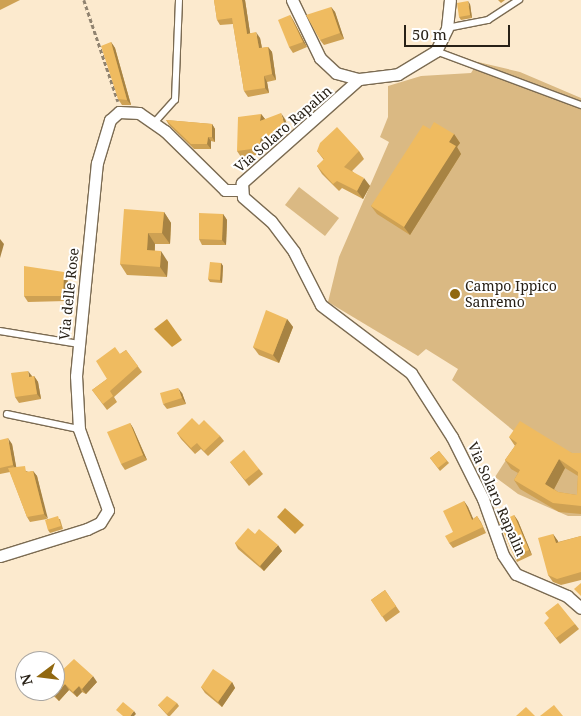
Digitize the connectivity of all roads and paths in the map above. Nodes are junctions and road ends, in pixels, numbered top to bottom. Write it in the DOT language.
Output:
graph roads {
  1 [pos="84,0"];
  2 [pos="179,0"];
  3 [pos="292,0"];
  4 [pos="450,0"];
  5 [pos="519,0"];
  6 [pos="446,28"];
  7 [pos="436,51"];
  8 [pos="359,79"];
  9 [pos="581,105"];
  10 [pos="119,112"];
  11 [pos="154,123"];
  12 [pos="240,190"];
  13 [pos="0,331"];
  14 [pos="79,344"];
  15 [pos="7,414"];
  16 [pos="79,429"];
  17 [pos="0,556"];
  18 [pos="581,608"];
  1 -- 10 [label="path"];
  2 -- 11 [label="lane"];
  3 -- 8 [label="street"];
  4 -- 6 [label="street"];
  5 -- 6 [label="lane"];
  6 -- 7 [label="street"];
  7 -- 8 [label="street"];
  7 -- 9 [label="lane"];
  8 -- 12 [label="street, Via Solaro Rapalin"];
  10 -- 11 [label="street"];
  10 -- 14 [label="street, Via delle Rose"];
  11 -- 12 [label="street"];
  12 -- 18 [label="street, Via Solaro Rapalin"];
  13 -- 14 [label="lane"];
  14 -- 16 [label="street, Via delle Rose"];
  15 -- 16 [label="lane"];
  16 -- 17 [label="street, Via delle Rose"];
}
